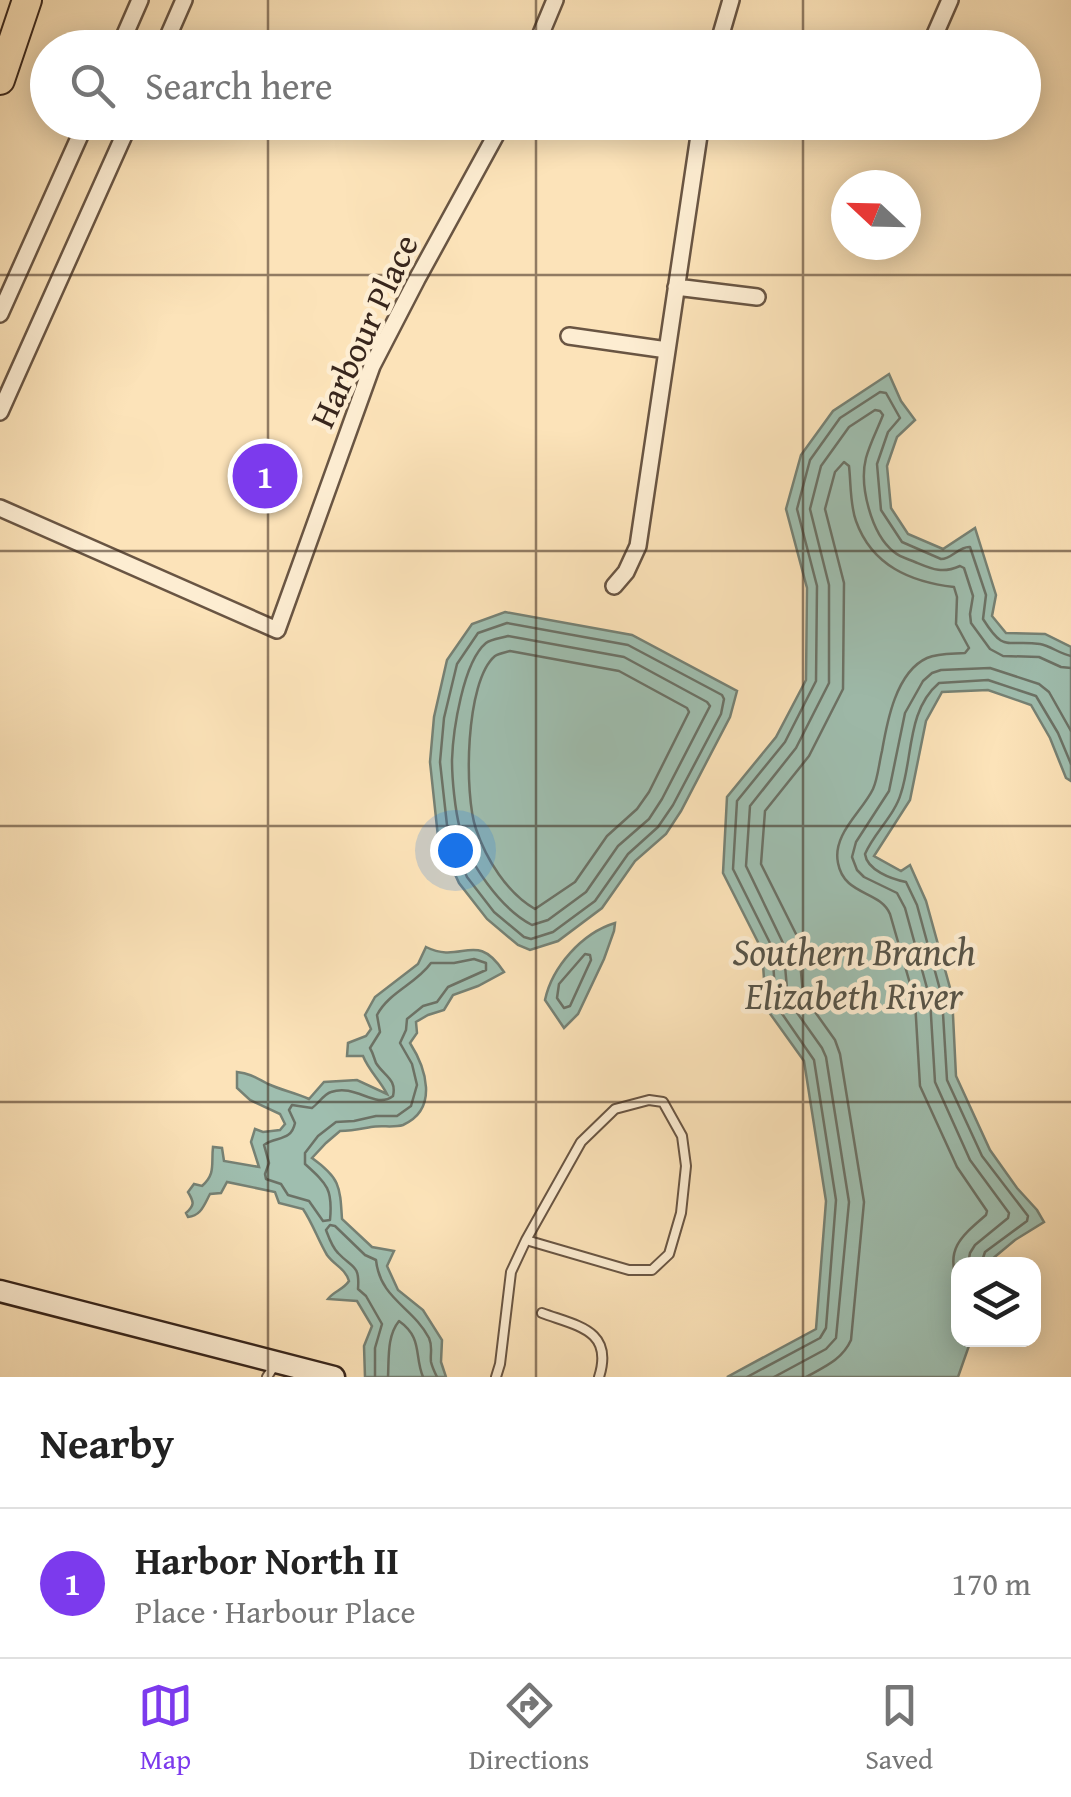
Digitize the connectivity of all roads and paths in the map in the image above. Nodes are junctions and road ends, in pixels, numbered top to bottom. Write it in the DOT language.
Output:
graph roads {
  1 [pos="27,0"];
  2 [pos="140,0"];
  3 [pos="184,0"];
  4 [pos="555,0"];
  5 [pos="731,0"];
  6 [pos="950,0"];
  7 [pos="127,30"];
  8 [pos="171,30"];
  9 [pos="543,30"];
  10 [pos="722,30"];
  11 [pos="937,30"];
  12 [pos="0,80"];
  13 [pos="78,140"];
  14 [pos="119,140"];
  15 [pos="493,140"];
  16 [pos="698,140"];
  17 [pos="676,287"];
  18 [pos="757,298"];
  19 [pos="0,314"];
  20 [pos="569,336"];
  21 [pos="667,350"];
  22 [pos="0,412"];
  23 [pos="0,508"];
  24 [pos="614,586"];
  25 [pos="526,1240"];
  26 [pos="0,1291"];
  27 [pos="542,1313"];
  28 [pos="272,1370"];
  29 [pos="334,1377"];
  30 [pos="496,1377"];
  31 [pos="599,1377"];
  1 -- 12 [label="highway"];
  2 -- 7 [label="street"];
  3 -- 8 [label="street"];
  4 -- 9 [label="street"];
  5 -- 10 [label="street"];
  6 -- 11 [label="street"];
  13 -- 19 [label="street"];
  14 -- 22 [label="street"];
  15 -- 23 [label="street, Harbour Place"];
  16 -- 17 [label="street"];
  17 -- 18 [label="street"];
  17 -- 21 [label="street"];
  20 -- 21 [label="street"];
  21 -- 24 [label="street"];
  25 -- 25 [label="lane"];
  25 -- 30 [label="lane"];
  26 -- 28 [label="main road"];
  27 -- 31 [label="lane"];
  28 -- 29 [label="main road"];
}
